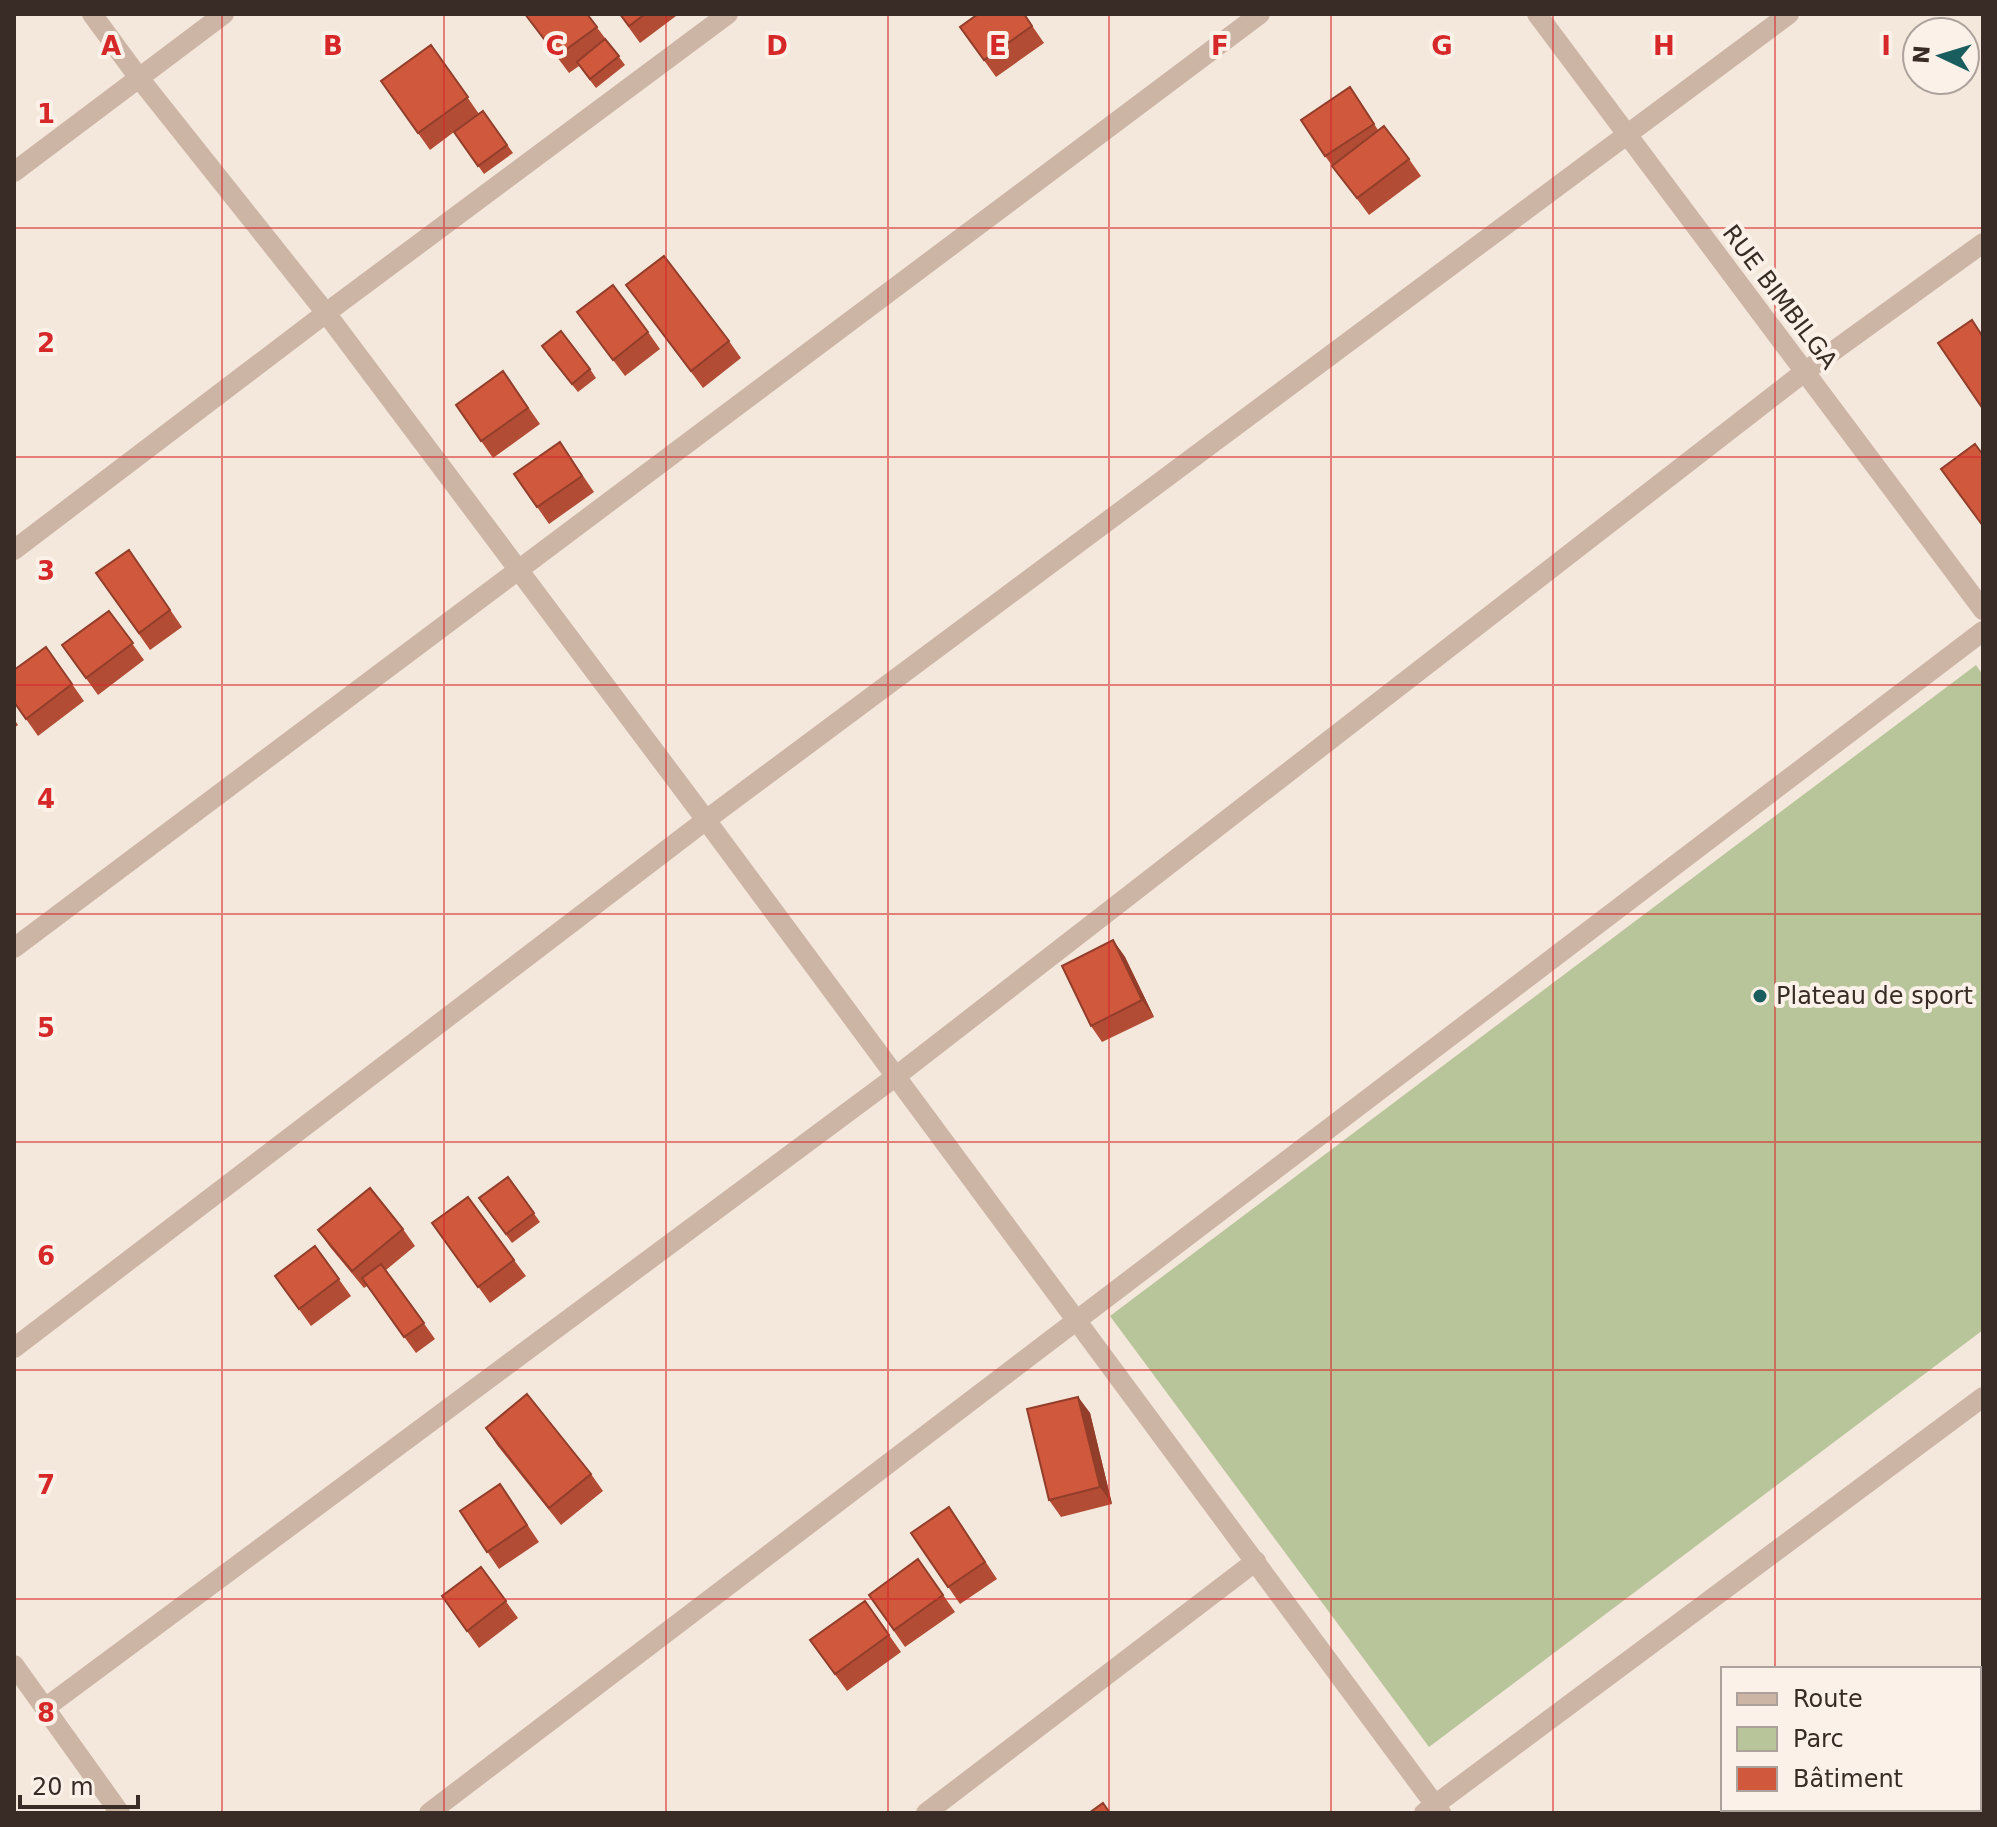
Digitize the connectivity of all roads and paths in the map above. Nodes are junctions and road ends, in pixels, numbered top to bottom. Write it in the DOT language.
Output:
graph roads {
  1 [pos="92,14"];
  2 [pos="224,14"];
  3 [pos="728,14"];
  4 [pos="1260,14"];
  5 [pos="1537,14"];
  6 [pos="1789,14"];
  7 [pos="139,78"];
  8 [pos="1628,136"];
  9 [pos="14,172"];
  10 [pos="1983,243"];
  11 [pos="326,313"];
  12 [pos="1803,373"];
  13 [pos="14,550"];
  14 [pos="517,569"];
  15 [pos="1983,610"];
  16 [pos="1983,631"];
  17 [pos="706,820"];
  18 [pos="14,948"];
  19 [pos="895,1077"];
  20 [pos="1077,1320"];
  21 [pos="14,1348"];
  22 [pos="1983,1397"];
  23 [pos="1256,1561"];
  24 [pos="14,1665"];
  25 [pos="45,1708"];
  26 [pos="1433,1810"];
  27 [pos="120,1813"];
  28 [pos="429,1813"];
  29 [pos="926,1813"];
  1 -- 7 [label="street"];
  2 -- 7 [label="street"];
  3 -- 11 [label="street"];
  4 -- 14 [label="street"];
  5 -- 8 [label="street, RUE BIMBILGA"];
  6 -- 8 [label="street"];
  7 -- 9 [label="street"];
  7 -- 11 [label="street"];
  8 -- 12 [label="street, RUE BIMBILGA"];
  8 -- 17 [label="street"];
  10 -- 12 [label="street"];
  11 -- 13 [label="street"];
  11 -- 14 [label="street"];
  12 -- 15 [label="street, RUE BIMBILGA"];
  12 -- 19 [label="street"];
  14 -- 17 [label="street"];
  14 -- 18 [label="street"];
  16 -- 20 [label="street"];
  17 -- 19 [label="street"];
  17 -- 21 [label="street"];
  19 -- 20 [label="street"];
  19 -- 25 [label="street"];
  20 -- 23 [label="street"];
  20 -- 28 [label="street"];
  22 -- 26 [label="street"];
  23 -- 26 [label="street"];
  23 -- 29 [label="street"];
  24 -- 25 [label="street"];
  25 -- 27 [label="street"];
}
